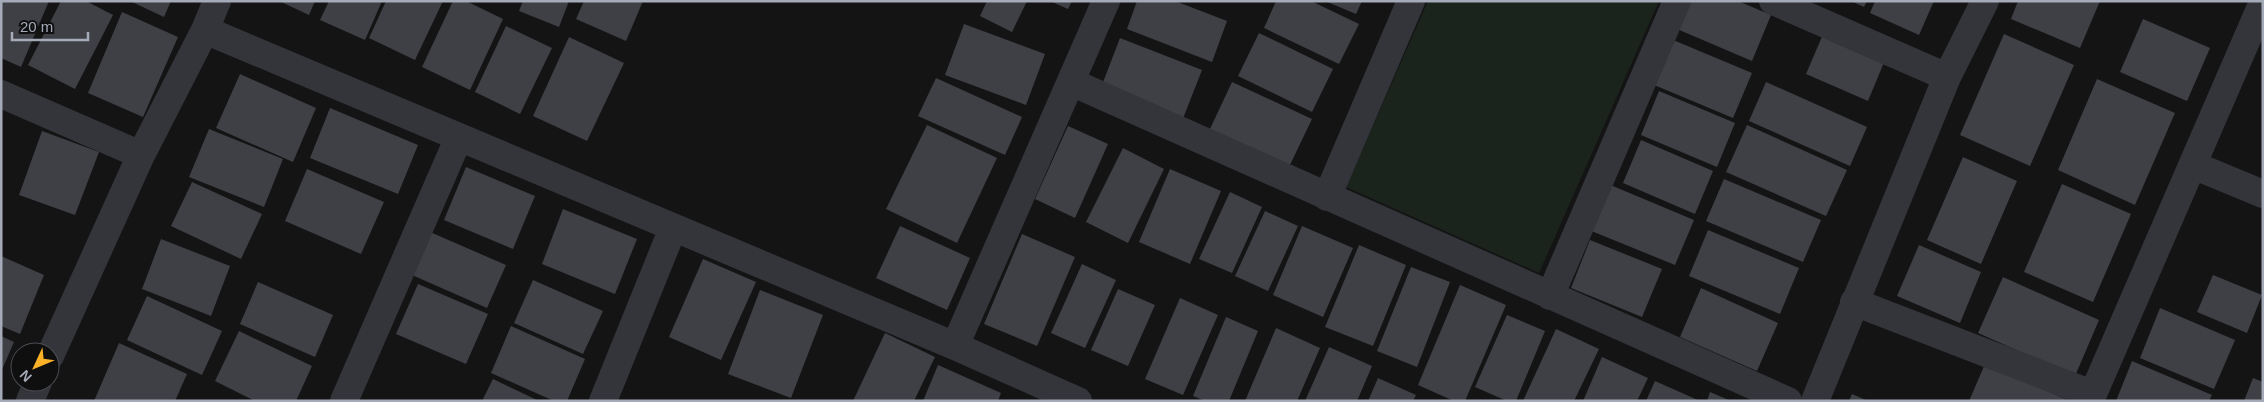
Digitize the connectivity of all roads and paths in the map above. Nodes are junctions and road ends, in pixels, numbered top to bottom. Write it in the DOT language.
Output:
graph roads {
  1 [pos="217,1"];
  2 [pos="1106,1"];
  3 [pos="1411,1"];
  4 [pos="1677,1"];
  5 [pos="1773,1"];
  6 [pos="1985,1"];
  7 [pos="2262,2"];
  8 [pos="205,30"];
  9 [pos="1946,77"];
  10 [pos="1071,82"];
  11 [pos="1,94"];
  12 [pos="459,137"];
  13 [pos="141,155"];
  14 [pos="2193,166"];
  15 [pos="2263,194"];
  16 [pos="1327,196"];
  17 [pos="673,228"];
  18 [pos="1550,296"];
  19 [pos="1854,302"];
  20 [pos="56,342"];
  21 [pos="955,346"];
  22 [pos="2091,398"];
  23 [pos="344,401"];
  24 [pos="603,401"];
  25 [pos="1078,401"];
  26 [pos="1788,401"];
  27 [pos="1815,401"];
  1 -- 8 [label="street"];
  2 -- 10 [label="street"];
  3 -- 16 [label="street"];
  4 -- 18 [label="street"];
  5 -- 9 [label="street"];
  6 -- 9 [label="street"];
  7 -- 14 [label="street"];
  8 -- 12 [label="street"];
  8 -- 13 [label="street"];
  9 -- 19 [label="street"];
  10 -- 16 [label="street"];
  10 -- 21 [label="street"];
  11 -- 13 [label="street"];
  12 -- 17 [label="street"];
  12 -- 23 [label="street"];
  13 -- 20 [label="street"];
  14 -- 15 [label="street"];
  14 -- 22 [label="street"];
  16 -- 18 [label="street"];
  17 -- 21 [label="street"];
  17 -- 24 [label="street"];
  18 -- 26 [label="street"];
  19 -- 22 [label="street"];
  19 -- 27 [label="street"];
  21 -- 25 [label="street"];
}
